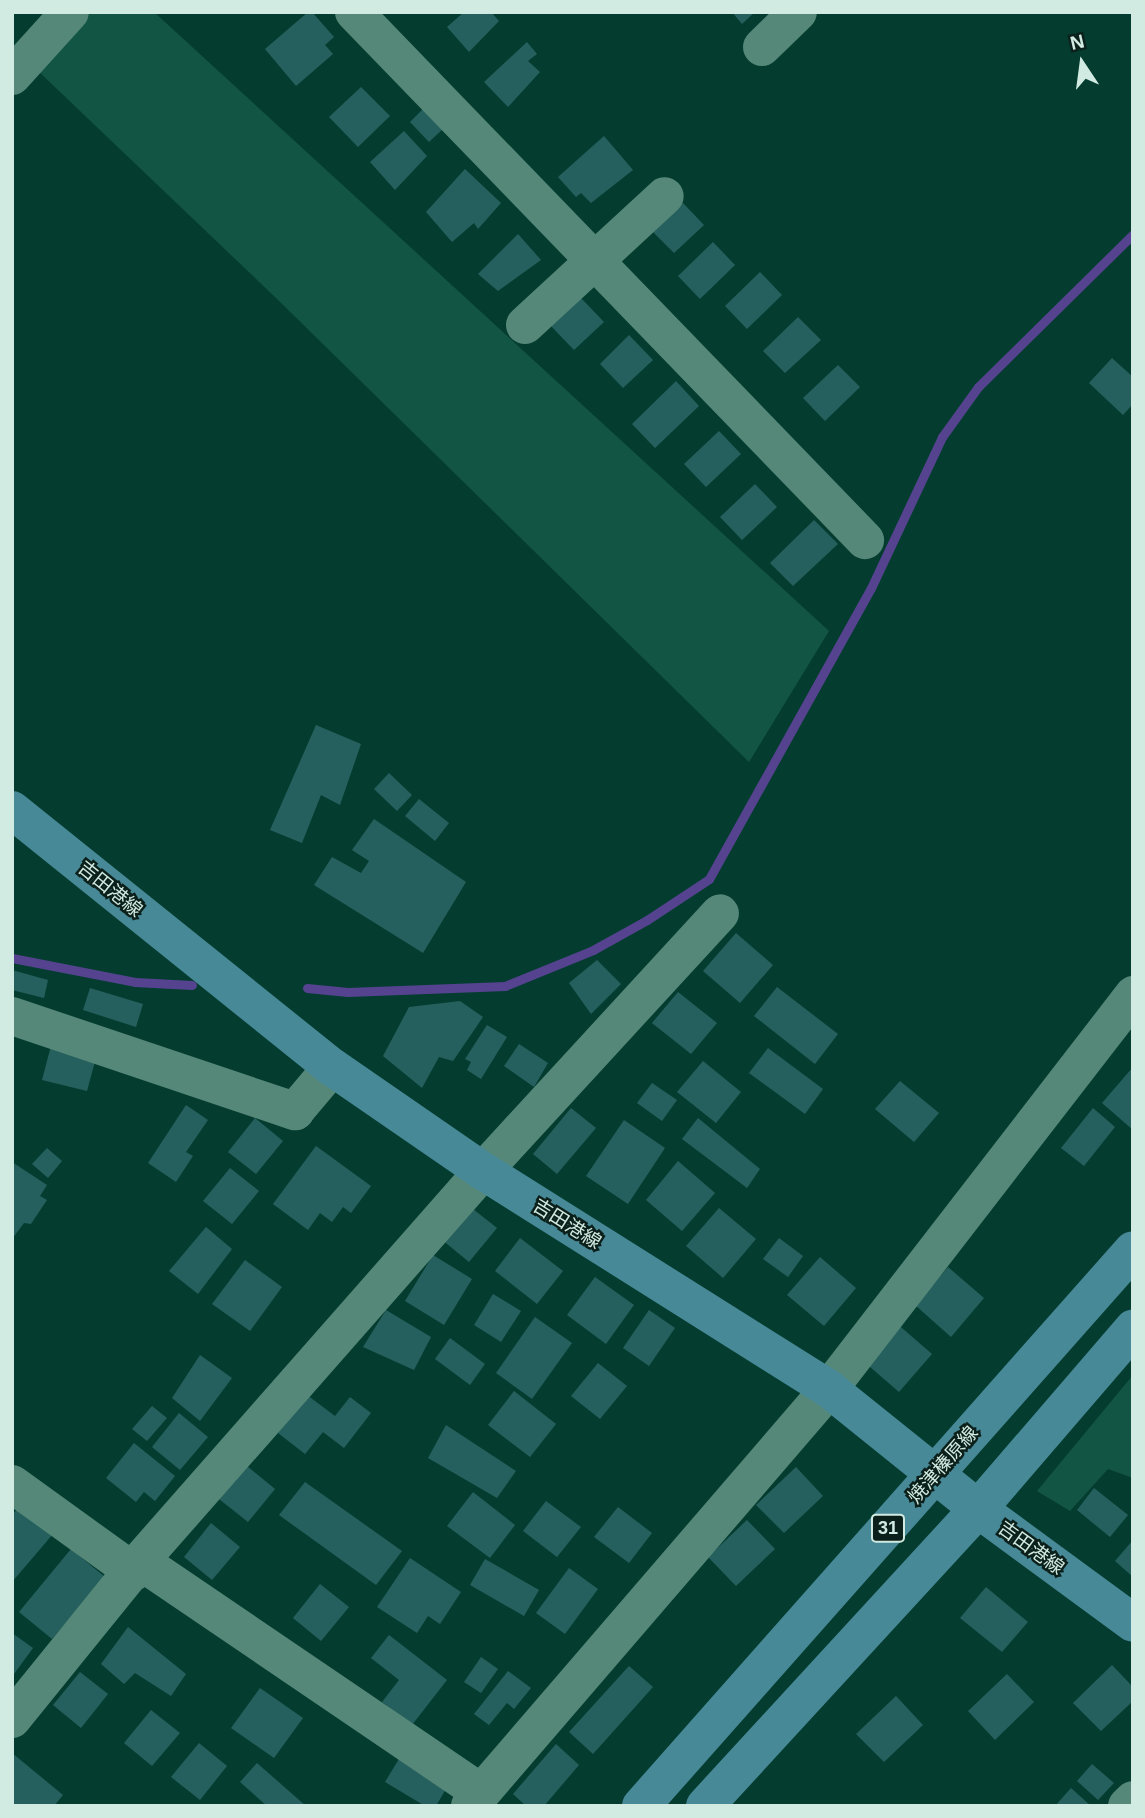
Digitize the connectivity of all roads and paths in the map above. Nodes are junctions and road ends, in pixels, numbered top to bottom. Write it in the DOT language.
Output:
graph roads {
  1 [pos="70,12"];
  2 [pos="354,12"];
  3 [pos="798,12"];
  4 [pos="762,47"];
  5 [pos="17,61"];
  6 [pos="665,196"];
  7 [pos="595,259"];
  8 [pos="525,325"];
  9 [pos="865,540"];
  10 [pos="12,810"];
  11 [pos="720,913"];
  12 [pos="1133,995"];
  13 [pos="12,1016"];
  14 [pos="332,1067"];
  15 [pos="483,1171"];
  16 [pos="1133,1250"];
  17 [pos="1133,1329"];
  18 [pos="829,1389"];
  19 [pos="935,1475"];
  20 [pos="12,1484"];
  21 [pos="978,1509"];
  22 [pos="137,1567"];
  23 [pos="1133,1623"];
  24 [pos="12,1719"];
  25 [pos="475,1800"];
  26 [pos="1133,1800"];
  27 [pos="641,1806"];
  28 [pos="705,1806"];
  29 [pos="1128,1806"];
  1 -- 5 [label="street"];
  2 -- 7 [label="street"];
  3 -- 4 [label="street"];
  6 -- 7 [label="street"];
  7 -- 8 [label="street"];
  7 -- 9 [label="street"];
  10 -- 14 [label="main road, 吉田港線"];
  11 -- 15 [label="street"];
  12 -- 18 [label="street"];
  13 -- 14 [label="street"];
  14 -- 15 [label="main road, 吉田港線"];
  15 -- 18 [label="main road, 吉田港線"];
  15 -- 22 [label="street"];
  16 -- 19 [label="main road, 焼津榛原線 / 31"];
  17 -- 21 [label="main road"];
  18 -- 19 [label="main road, 吉田港線"];
  18 -- 25 [label="street"];
  19 -- 21 [label="main road, 吉田港線"];
  19 -- 27 [label="main road, 焼津榛原線 / 31"];
  20 -- 22 [label="street"];
  21 -- 23 [label="main road, 吉田港線"];
  21 -- 28 [label="main road"];
  22 -- 24 [label="street"];
  22 -- 25 [label="street"];
  26 -- 29 [label="street"];
}
